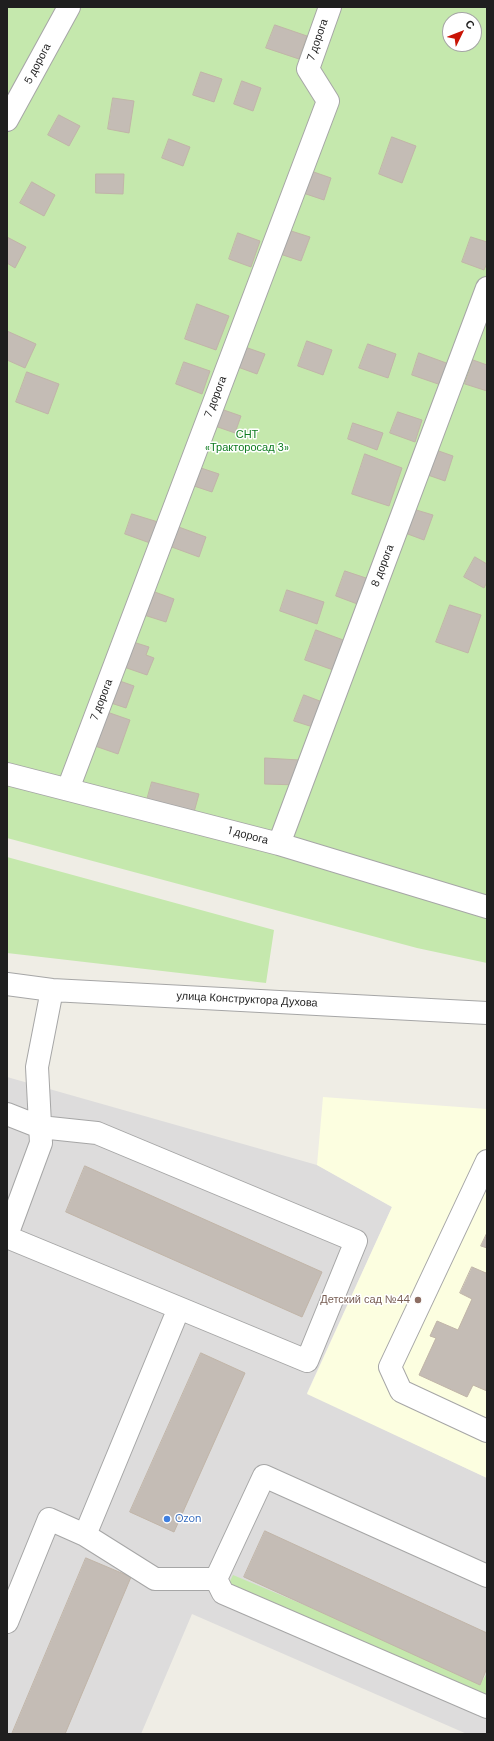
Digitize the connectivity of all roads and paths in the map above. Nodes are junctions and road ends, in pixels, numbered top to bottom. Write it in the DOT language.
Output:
graph roads {
  1 [pos="68,7"];
  2 [pos="330,7"];
  3 [pos="7,120"];
  4 [pos="487,288"];
  5 [pos="7,774"];
  6 [pos="68,789"];
  7 [pos="279,844"];
  8 [pos="487,907"];
  9 [pos="7,984"];
  10 [pos="52,990"];
  11 [pos="487,1013"];
  12 [pos="7,1114"];
  13 [pos="40,1127"];
  14 [pos="487,1162"];
  15 [pos="7,1236"];
  16 [pos="179,1308"];
  17 [pos="487,1431"];
  18 [pos="86,1535"];
  19 [pos="487,1576"];
  20 [pos="216,1579"];
  21 [pos="7,1622"];
  22 [pos="487,1708"];
  1 -- 3 [label="street, 5 дорога"];
  2 -- 6 [label="street, 7 дорога"];
  4 -- 7 [label="street, 8 дорога"];
  5 -- 6 [label="street, 1 дорога"];
  6 -- 7 [label="street, 1 дорога"];
  7 -- 8 [label="street, 1 дорога"];
  9 -- 10 [label="street, улица Конструктора Духова"];
  10 -- 11 [label="street, улица Конструктора Духова"];
  10 -- 13 [label="street"];
  12 -- 13 [label="street"];
  13 -- 15 [label="street"];
  13 -- 16 [label="street"];
  14 -- 17 [label="street"];
  15 -- 16 [label="street"];
  16 -- 18 [label="street"];
  18 -- 20 [label="street"];
  18 -- 21 [label="street"];
  19 -- 20 [label="street"];
  20 -- 22 [label="street"];
}
